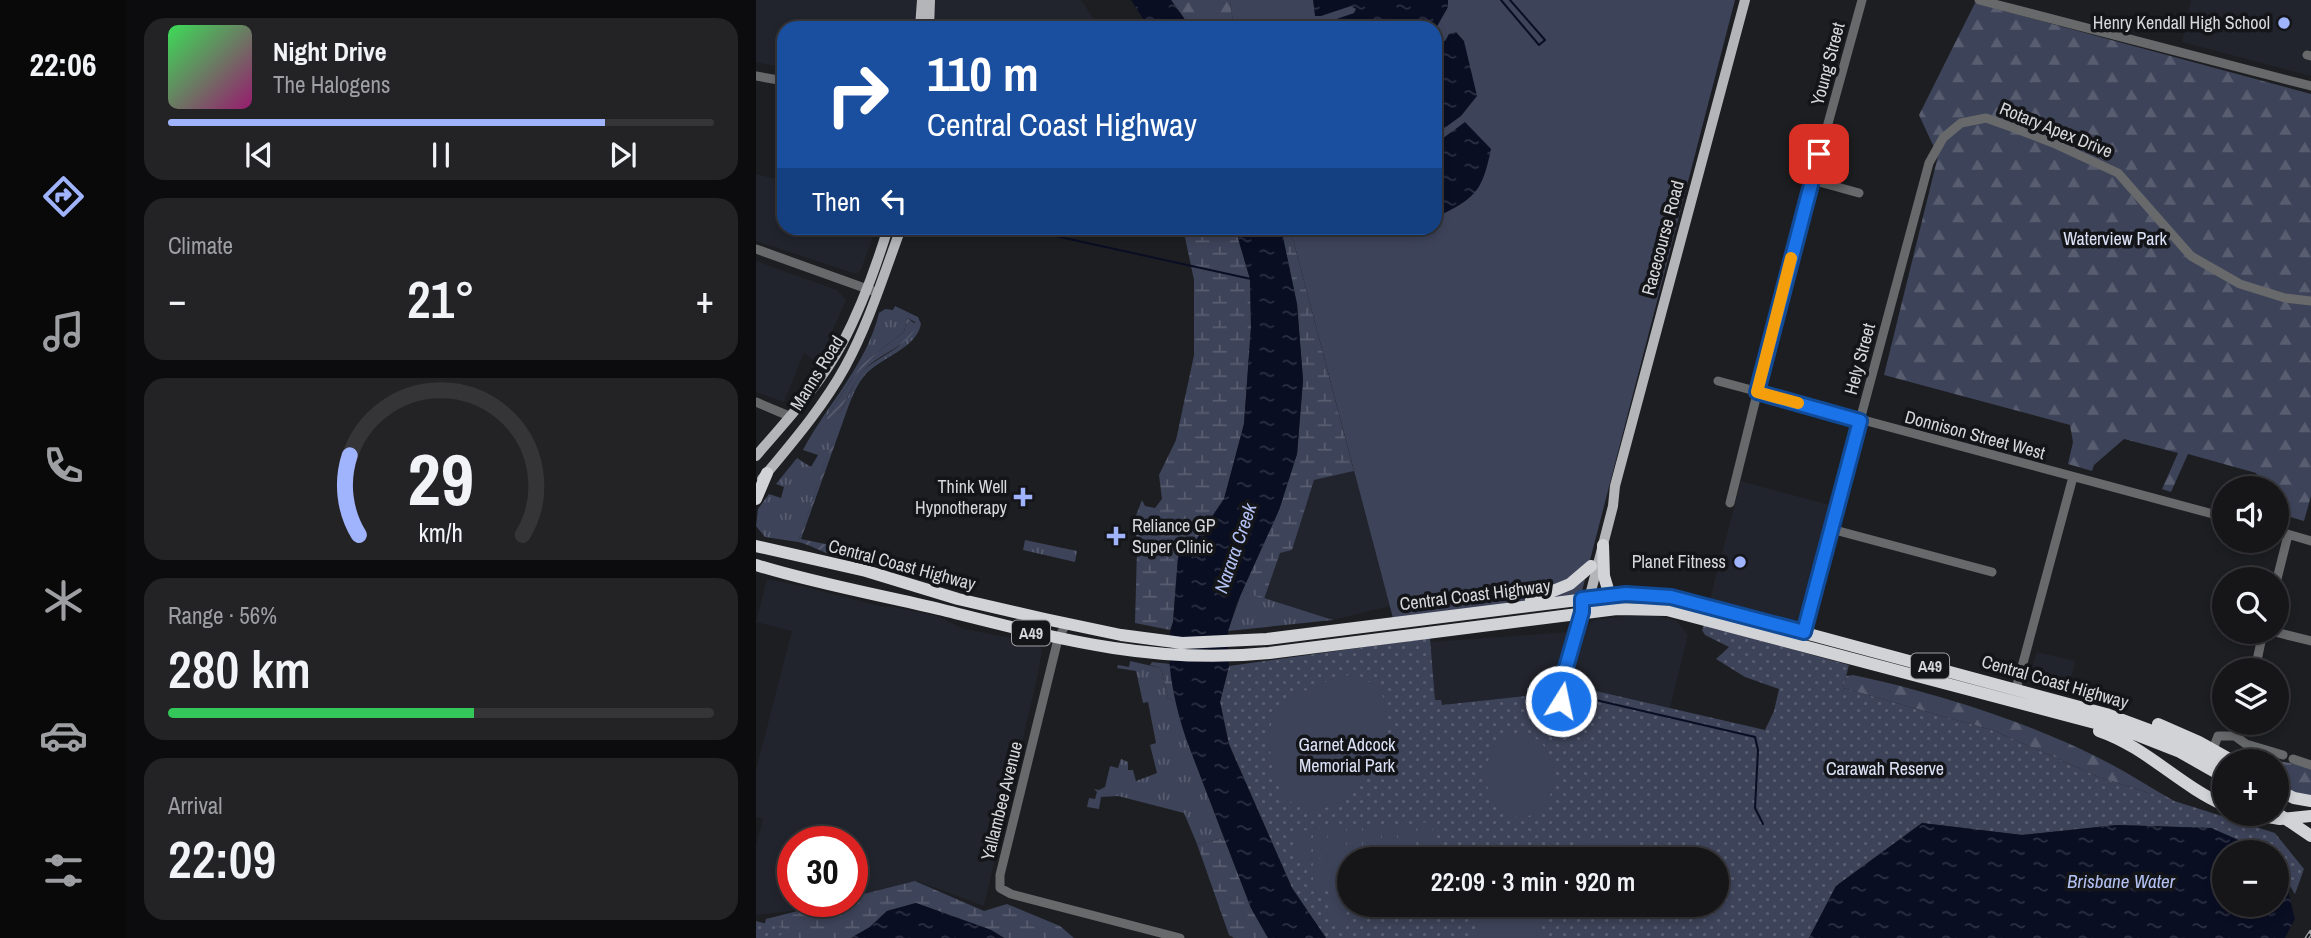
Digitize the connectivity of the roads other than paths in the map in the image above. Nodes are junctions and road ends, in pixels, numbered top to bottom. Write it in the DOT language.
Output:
graph roads {
  1 [pos="922,0"];
  2 [pos="930,0"];
  3 [pos="1745,0"];
  4 [pos="1862,0"];
  5 [pos="1979,0"];
  6 [pos="920,21"];
  7 [pos="929,21"];
  8 [pos="756,76"];
  9 [pos="777,80"];
  10 [pos="2311,86"];
  11 [pos="1929,163"];
  12 [pos="1812,180"];
  13 [pos="1859,193"];
  14 [pos="885,235"];
  15 [pos="899,235"];
  16 [pos="756,249"];
  17 [pos="865,289"];
  18 [pos="878,293"];
  19 [pos="2311,301"];
  20 [pos="839,377"];
  21 [pos="1718,382"];
  22 [pos="1757,392"];
  23 [pos="756,402"];
  24 [pos="789,416"];
  25 [pos="1860,421"];
  26 [pos="756,456"];
  27 [pos="767,473"];
  28 [pos="2073,477"];
  29 [pos="756,486"];
  30 [pos="1615,486"];
  31 [pos="756,499"];
  32 [pos="1730,503"];
  33 [pos="2212,514"];
  34 [pos="1831,529"];
  35 [pos="2289,535"];
  36 [pos="2311,541"];
  37 [pos="1603,545"];
  38 [pos="757,546"];
  39 [pos="1591,566"];
  40 [pos="756,568"];
  41 [pos="1992,572"];
  42 [pos="1610,596"];
  43 [pos="1585,603"];
  44 [pos="1465,614"];
  45 [pos="1066,624"];
  46 [pos="2289,636"];
  47 [pos="1802,638"];
  48 [pos="1058,639"];
  49 [pos="2311,641"];
  50 [pos="2016,689"];
  51 [pos="2003,699"];
  52 [pos="2057,699"];
  53 [pos="1561,701"];
  54 [pos="2235,736"];
  55 [pos="2213,749"];
  56 [pos="2263,749"];
  57 [pos="2293,759"];
  58 [pos="2212,761"];
  59 [pos="2311,765"];
  60 [pos="2212,770"];
  61 [pos="2289,796"];
  62 [pos="2212,799"];
  63 [pos="2311,801"];
  64 [pos="2289,811"];
  65 [pos="2311,817"];
  66 [pos="2289,818"];
  67 [pos="2289,821"];
  68 [pos="2311,826"];
  69 [pos="2311,836"];
  70 [pos="1180,938"];
  1 -- 6 [label="main road"];
  2 -- 7 [label="main road"];
  3 -- 30 [label="main road, Racecourse Road"];
  4 -- 12 [label="street, Young Street"];
  5 -- 10 [label="street"];
  8 -- 9 [label="street"];
  11 -- 19 [label="street, Rotary Apex Drive"];
  11 -- 25 [label="street, Hely Street"];
  12 -- 13 [label="street"];
  12 -- 22 [label="street, Young Street"];
  14 -- 17 [label="main road, Manns Road"];
  15 -- 18 [label="main road, Manns Road"];
  16 -- 17 [label="street"];
  17 -- 18 [label="street"];
  17 -- 24 [label="main road, Manns Road"];
  18 -- 20 [label="main road, Manns Road"];
  20 -- 24 [label="main road"];
  20 -- 27 [label="main road, Manns Road"];
  21 -- 22 [label="street, Donnison Street West"];
  22 -- 25 [label="street, Donnison Street West"];
  22 -- 32 [label="street, Young Street"];
  23 -- 24 [label="street"];
  24 -- 26 [label="main road, Manns Road"];
  25 -- 28 [label="street, Donnison Street West"];
  25 -- 34 [label="street, Hely Street"];
  27 -- 29 [label="main road, Manns Road"];
  27 -- 31 [label="highway"];
  28 -- 33 [label="street, Donnison Street West"];
  28 -- 50 [label="street"];
  30 -- 37 [label="main road, Racecourse Road"];
  30 -- 39 [label="main road, Racecourse Road"];
  34 -- 41 [label="street"];
  34 -- 47 [label="street, Hely Street"];
  35 -- 36 [label="street"];
  37 -- 42 [label="highway"];
  37 -- 43 [label="main road, Racecourse Road"];
  38 -- 45 [label="highway, Central Coast Highway / A49"];
  39 -- 43 [label="main road, Racecourse Road"];
  39 -- 44 [label="highway"];
  40 -- 48 [label="highway, Central Coast Highway / A49"];
  42 -- 43 [label="highway, Central Coast Highway / A49"];
  42 -- 47 [label="highway, Central Coast Highway / A49"];
  43 -- 44 [label="highway, Central Coast Highway / A49"];
  43 -- 47 [label="highway, Central Coast Highway / A49"];
  43 -- 48 [label="highway, Central Coast Highway / A49"];
  43 -- 53 [label="street"];
  44 -- 45 [label="highway, Central Coast Highway / A49"];
  45 -- 48 [label="street, Yallambee Avenue"];
  46 -- 49 [label="street"];
  47 -- 50 [label="highway, Central Coast Highway / A49"];
  47 -- 51 [label="highway, Central Coast Highway / A49"];
  48 -- 70 [label="street, Yallambee Avenue"];
  50 -- 52 [label="highway, Central Coast Highway / A49"];
  51 -- 60 [label="highway, Central Coast Highway / A49"];
  51 -- 62 [label="highway"];
  52 -- 55 [label="highway"];
  52 -- 58 [label="highway, Central Coast Highway / A49"];
  54 -- 55 [label="street"];
  54 -- 56 [label="street"];
  57 -- 59 [label="street"];
  61 -- 63 [label="highway"];
  64 -- 68 [label="highway"];
  65 -- 66 [label="highway"];
  67 -- 69 [label="highway, bridge"];
}
